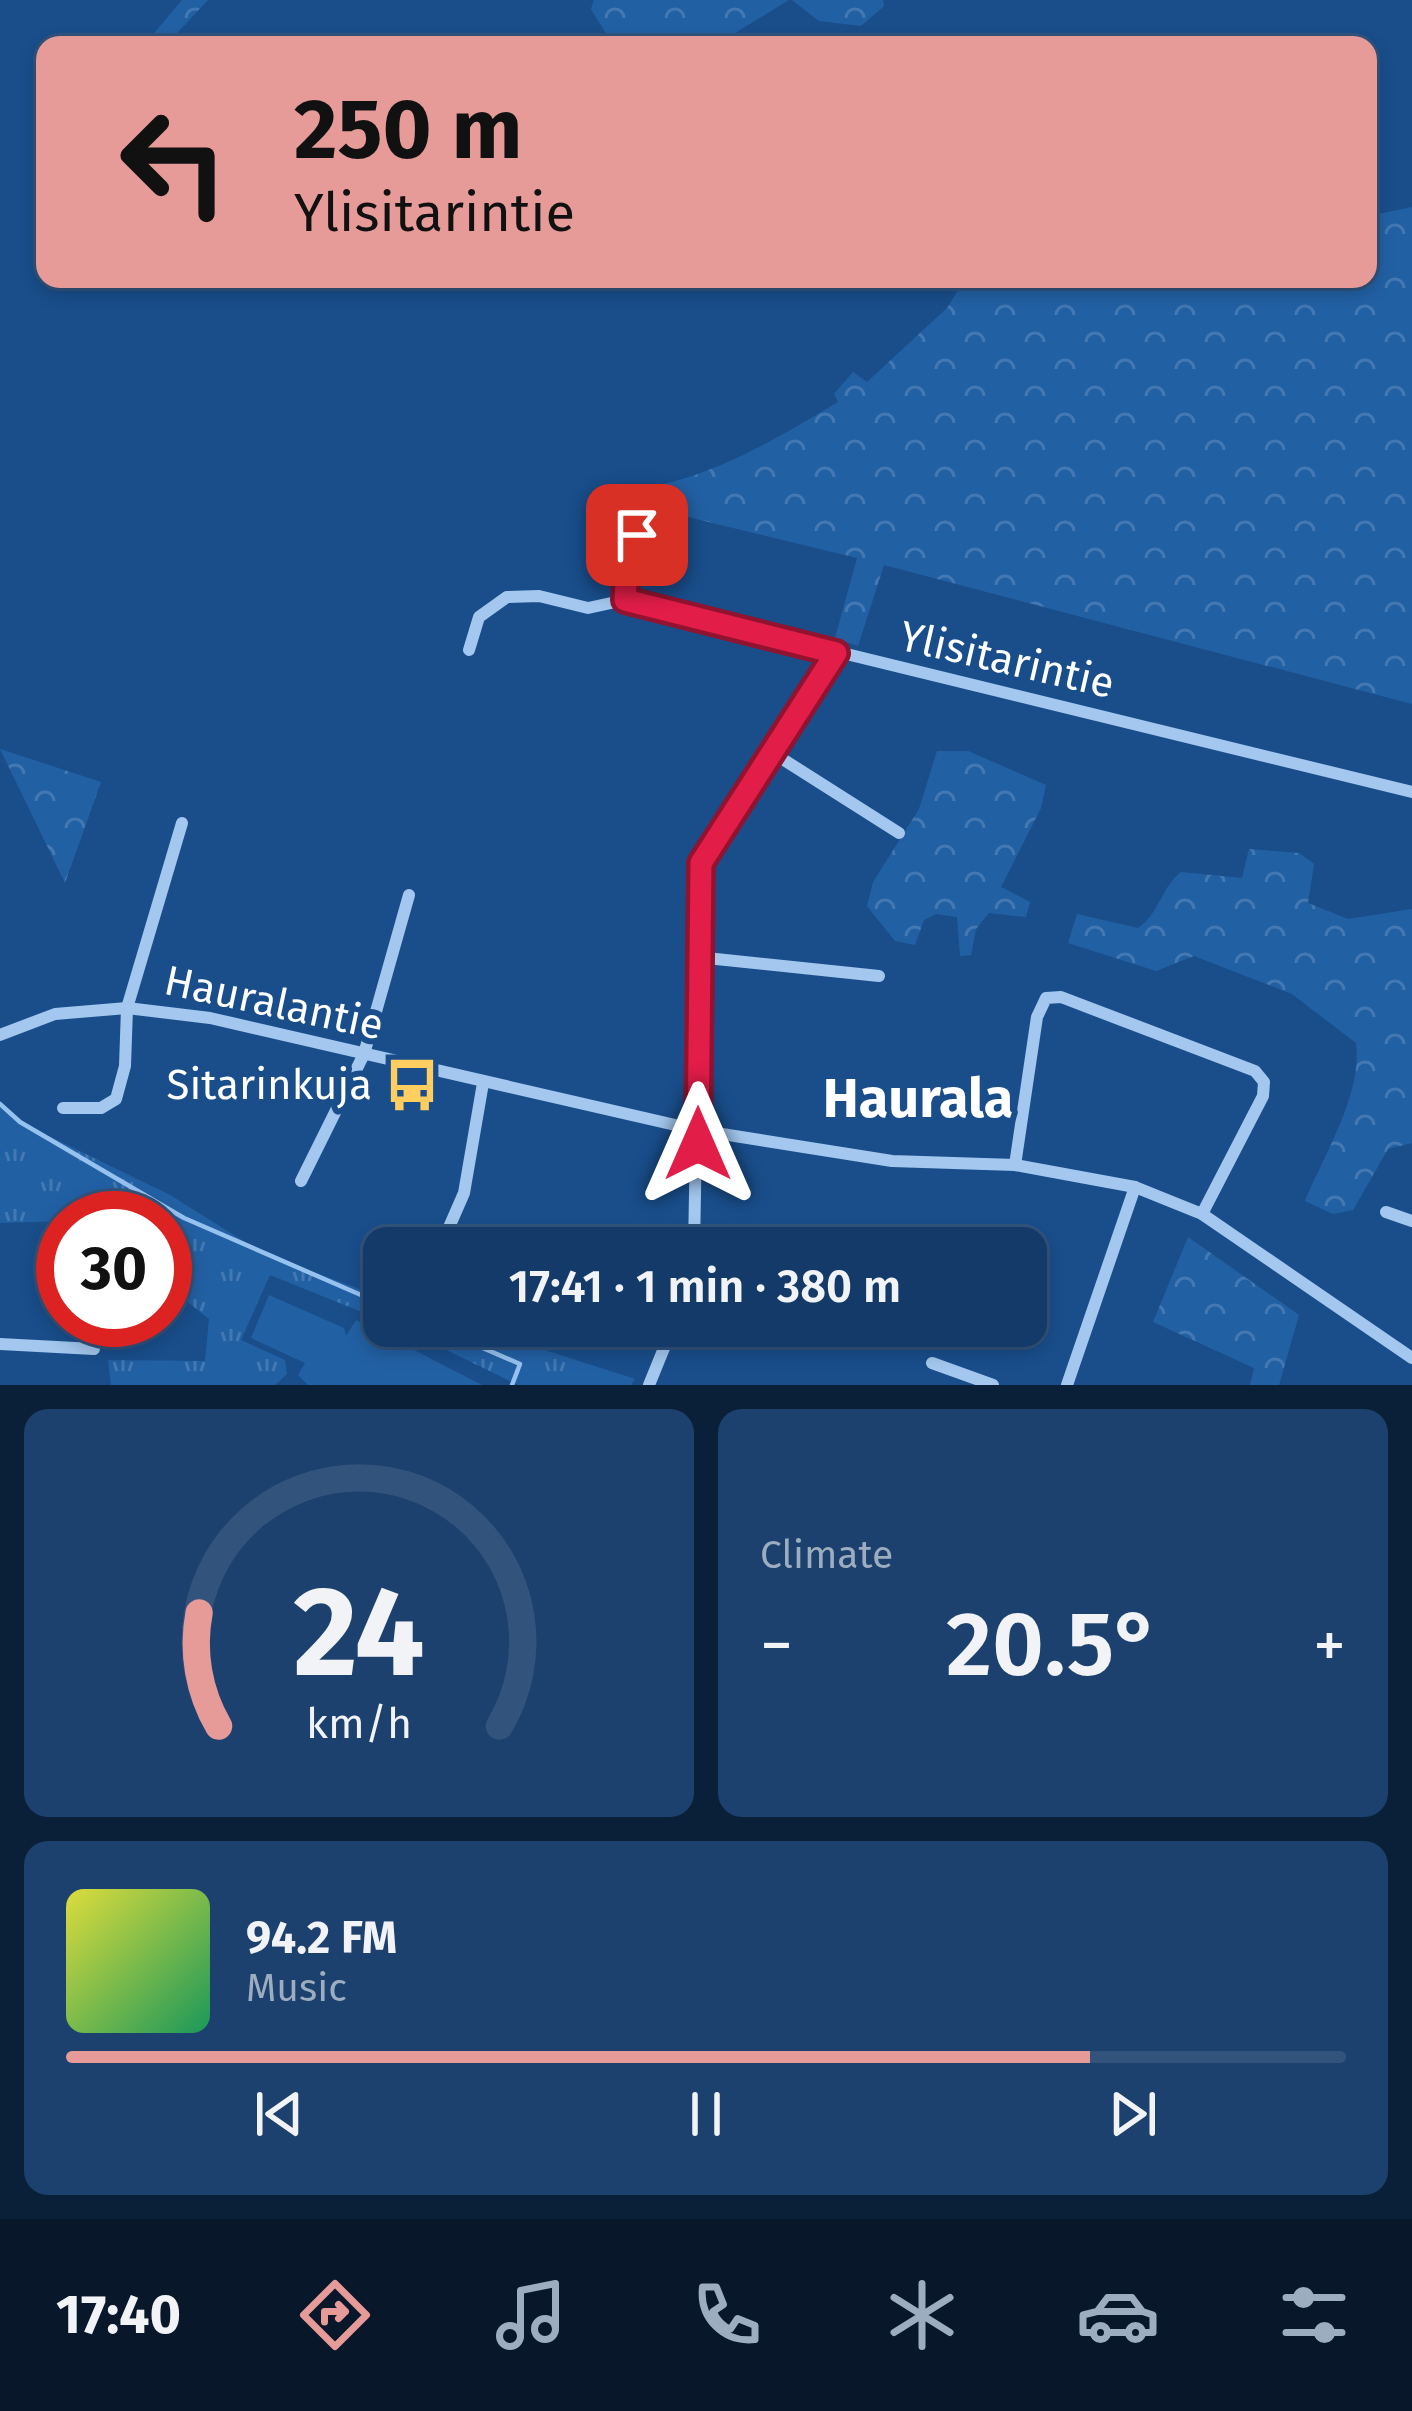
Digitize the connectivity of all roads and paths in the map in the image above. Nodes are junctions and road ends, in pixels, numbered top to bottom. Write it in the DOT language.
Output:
graph roads {
  1 [pos="647,504"];
  2 [pos="625,600"];
  3 [pos="469,650"];
  4 [pos="836,653"];
  5 [pos="773,753"];
  6 [pos="1412,792"];
  7 [pos="182,823"];
  8 [pos="899,833"];
  9 [pos="409,895"];
  10 [pos="698,957"];
  11 [pos="878,976"];
  12 [pos="127,1008"];
  13 [pos="0,1035"];
  14 [pos="364,1054"];
  15 [pos="483,1082"];
  16 [pos="63,1108"];
  17 [pos="697,1130"];
  18 [pos="1016,1165"];
  19 [pos="301,1181"];
  20 [pos="1135,1187"];
  21 [pos="1386,1212"];
  22 [pos="1202,1214"];
  23 [pos="1412,1221"];
  24 [pos="449,1227"];
  25 [pos="695,1227"];
  26 [pos="0,1344"];
  27 [pos="664,1347"];
  28 [pos="94,1348"];
  29 [pos="1412,1358"];
  30 [pos="932,1363"];
  31 [pos="649,1385"];
  32 [pos="993,1385"];
  33 [pos="1067,1385"];
  1 -- 2 [label="street"];
  2 -- 3 [label="street, Ylisitarintie"];
  2 -- 4 [label="street, Ylisitarintie"];
  4 -- 5 [label="street"];
  4 -- 6 [label="street, Ylisitarintie"];
  5 -- 8 [label="street"];
  5 -- 10 [label="street"];
  7 -- 12 [label="street"];
  9 -- 14 [label="street"];
  10 -- 11 [label="street"];
  10 -- 17 [label="street"];
  12 -- 13 [label="street, Hauralantie"];
  12 -- 14 [label="street, Hauralantie"];
  12 -- 16 [label="street"];
  14 -- 15 [label="street, Hauralantie"];
  14 -- 19 [label="street"];
  15 -- 17 [label="street, Hauralantie"];
  15 -- 24 [label="street"];
  17 -- 18 [label="street, Hauralantie"];
  17 -- 25 [label="street"];
  18 -- 20 [label="street, Hauralantie"];
  18 -- 22 [label="street"];
  20 -- 22 [label="street, Hauralantie"];
  20 -- 33 [label="street"];
  21 -- 23 [label="street"];
  22 -- 29 [label="street, Hauralantie"];
  26 -- 28 [label="street"];
  27 -- 31 [label="street"];
  30 -- 32 [label="street"];
}
